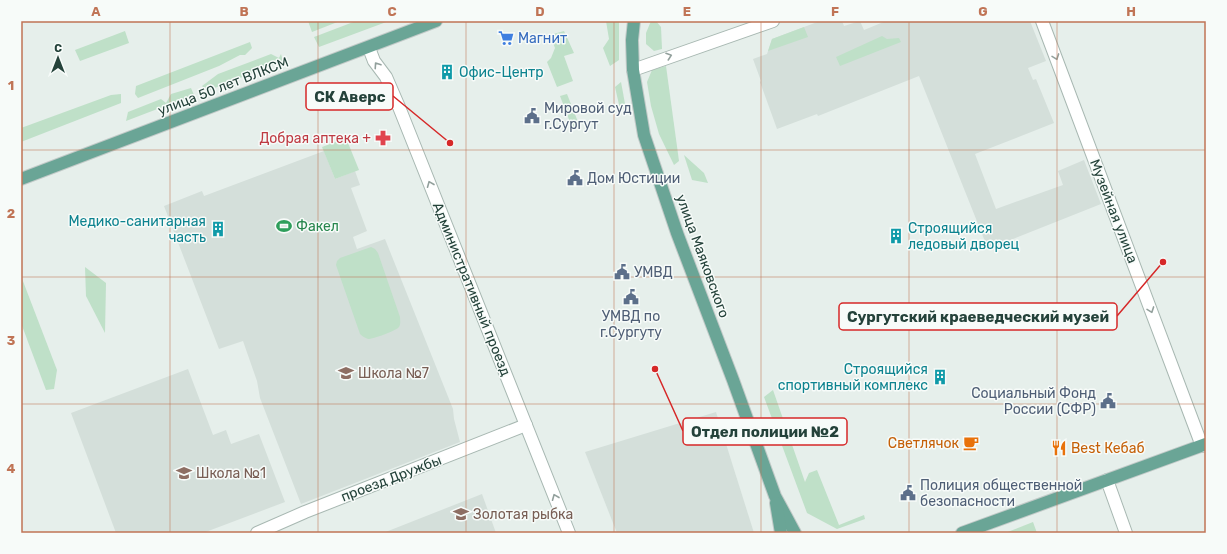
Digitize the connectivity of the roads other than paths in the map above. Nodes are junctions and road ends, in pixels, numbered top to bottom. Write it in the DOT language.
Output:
graph roads {
  1 [pos="436,21"];
  2 [pos="773,21"];
  3 [pos="1042,21"];
  4 [pos="633,23"];
  5 [pos="368,48"];
  6 [pos="633,70"];
  7 [pos="21,179"];
  8 [pos="526,426"];
  9 [pos="1204,445"];
  10 [pos="1107,480"];
  11 [pos="775,496"];
  12 [pos="257,533"];
  13 [pos="569,533"];
  14 [pos="781,533"];
  15 [pos="795,533"];
  16 [pos="962,533"];
  17 [pos="1126,533"];
  1 -- 5 [label="main road, улица 50 лет ВЛКСМ"];
  6 -- 2 [label="street, one-way"];
  3 -- 9 [label="street, Музейная улица, one-way"];
  4 -- 6 [label="main road, улица Маяковского"];
  5 -- 7 [label="main road, улица 50 лет ВЛКСМ"];
  8 -- 5 [label="street, Административный проезд, one-way"];
  6 -- 11 [label="main road, улица Маяковского"];
  8 -- 12 [label="street, проезд Дружбы"];
  13 -- 8 [label="street, Административный проезд, one-way"];
  9 -- 10 [label="main road"];
  10 -- 16 [label="main road"];
  10 -- 17 [label="street"];
  11 -- 14 [label="main road, улица Маяковского"];
  11 -- 15 [label="main road, улица Маяковского"];
}
